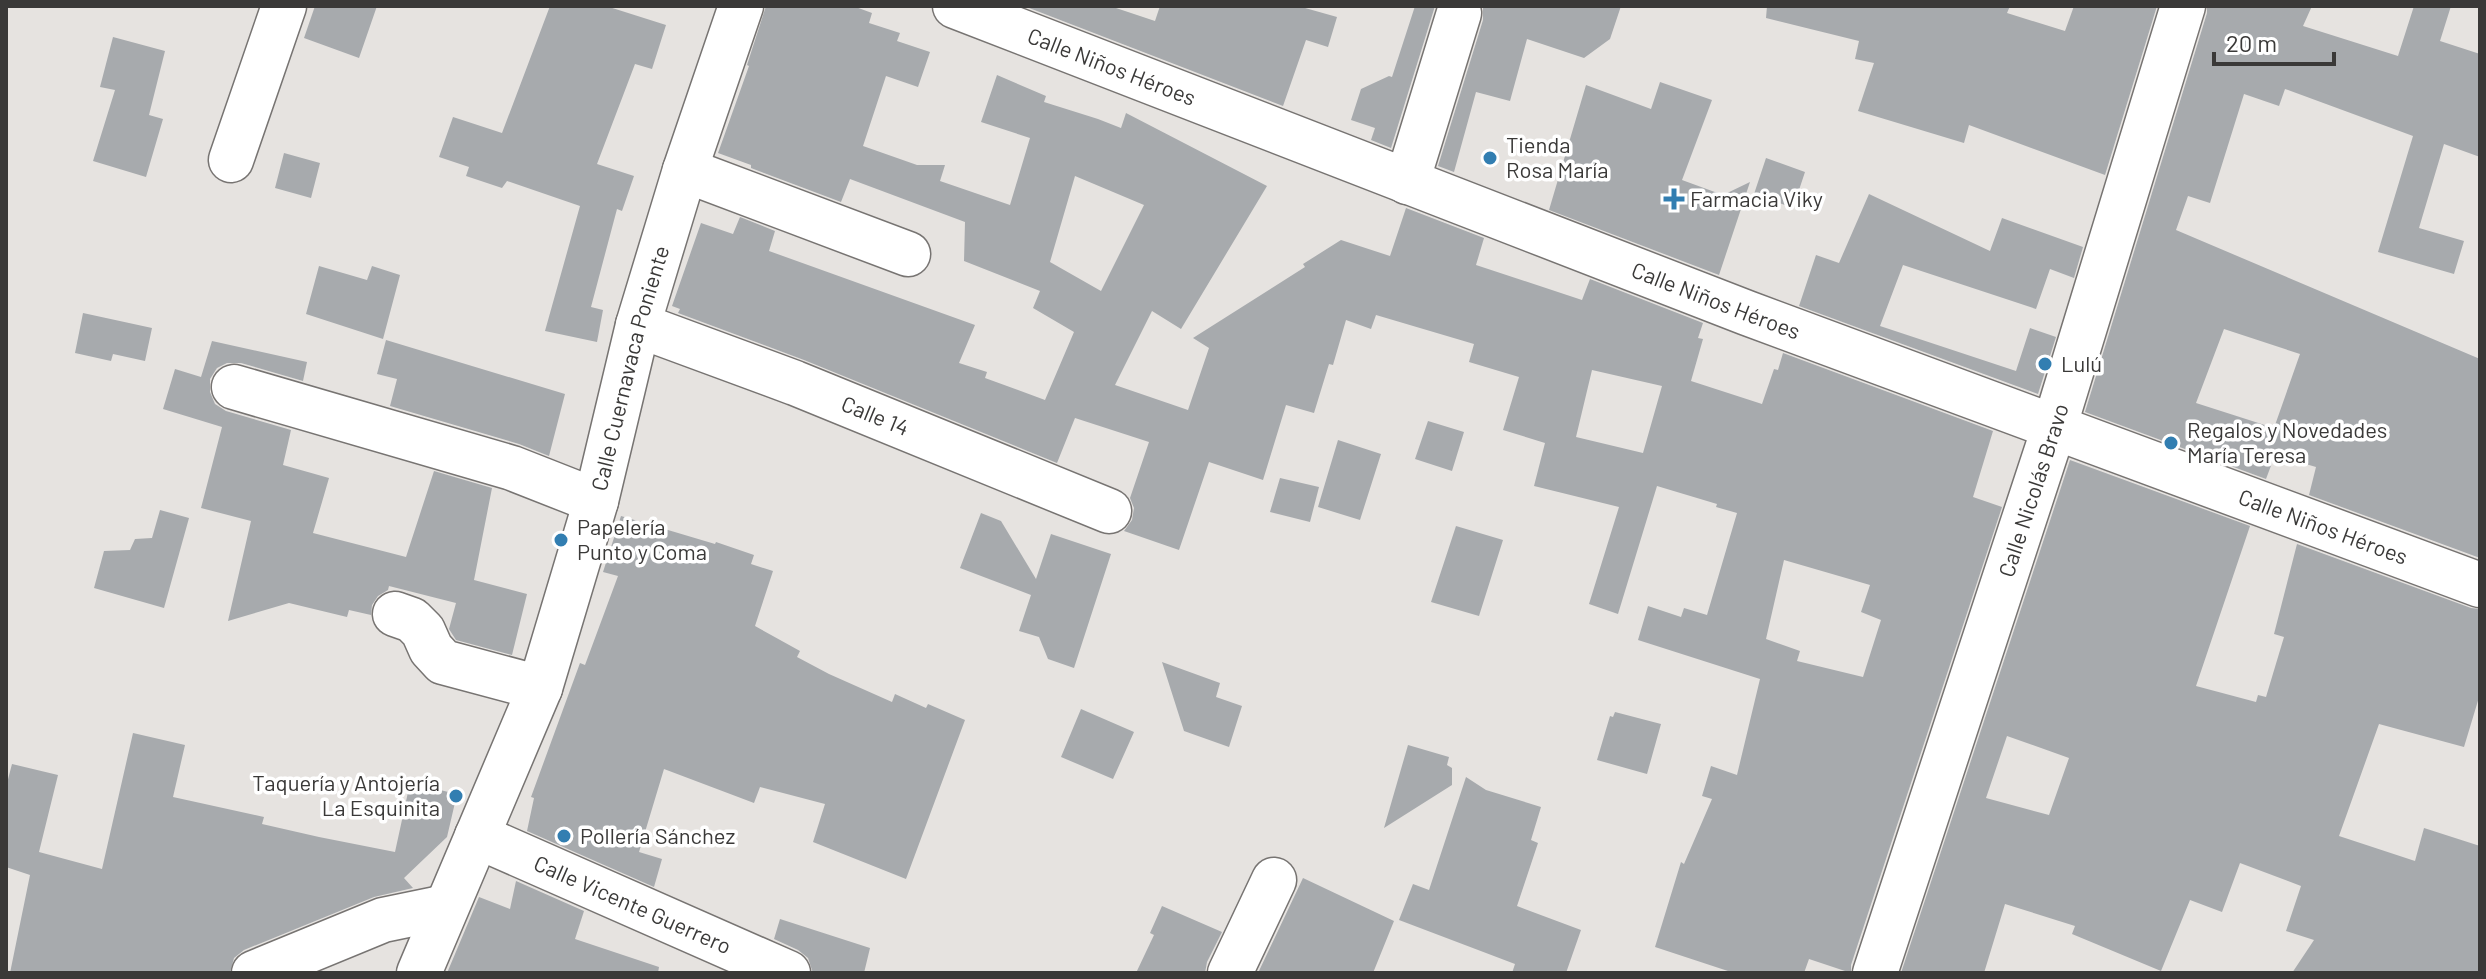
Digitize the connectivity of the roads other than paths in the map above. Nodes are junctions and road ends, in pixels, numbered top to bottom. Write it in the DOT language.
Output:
graph roads {
  1 [pos="284,6"];
  2 [pos="741,6"];
  3 [pos="955,6"];
  4 [pos="2183,6"];
  5 [pos="1459,13"];
  6 [pos="231,160"];
  7 [pos="685,170"];
  8 [pos="1407,182"];
  9 [pos="908,254"];
  10 [pos="638,325"];
  11 [pos="234,387"];
  12 [pos="2054,428"];
  13 [pos="596,501"];
  14 [pos="1109,511"];
  15 [pos="2480,585"];
  16 [pos="395,614"];
  17 [pos="540,688"];
  18 [pos="477,836"];
  19 [pos="1274,880"];
  20 [pos="446,907"];
  21 [pos="254,973"];
  22 [pos="419,973"];
  23 [pos="788,973"];
  24 [pos="1230,973"];
  25 [pos="1875,973"];
  1 -- 6 [label="street"];
  2 -- 7 [label="street, Calle Cuernavaca Poniente"];
  3 -- 8 [label="street, Calle Niños Héroes"];
  4 -- 12 [label="street, Calle Nicolás Bravo"];
  5 -- 8 [label="street"];
  7 -- 9 [label="street"];
  7 -- 10 [label="street, Calle Cuernavaca Poniente"];
  8 -- 12 [label="street, Calle Niños Héroes"];
  10 -- 13 [label="street, Calle Cuernavaca Poniente"];
  10 -- 14 [label="street, Calle 14"];
  11 -- 13 [label="street"];
  12 -- 15 [label="street, Calle Niños Héroes"];
  12 -- 25 [label="street, Calle Nicolás Bravo"];
  13 -- 17 [label="street, Calle Cuernavaca Poniente"];
  16 -- 17 [label="street"];
  17 -- 18 [label="street, Calle Cuernavaca Poniente"];
  18 -- 20 [label="street, Calle Cuernavaca Poniente"];
  18 -- 23 [label="street, Calle Vicente Guerrero"];
  19 -- 24 [label="street"];
  20 -- 21 [label="street"];
  20 -- 22 [label="street, Calle Cuernavaca Poniente"];
}
